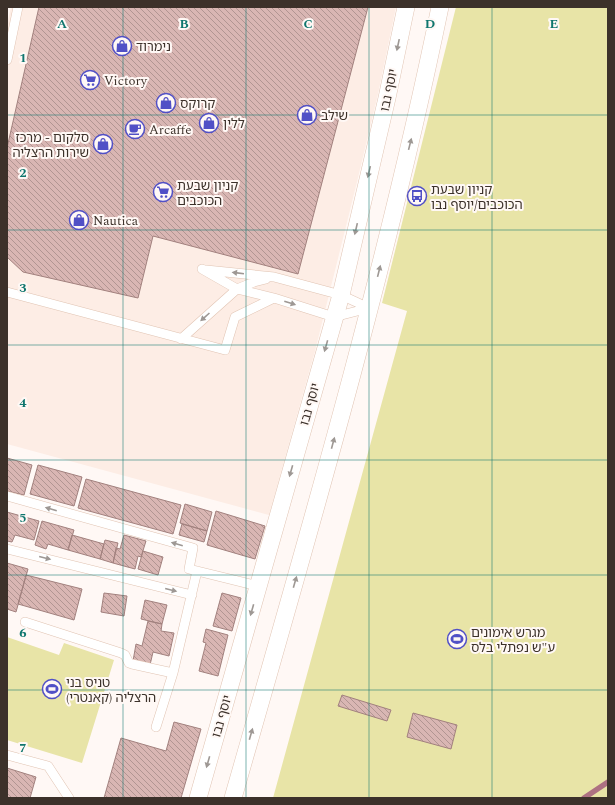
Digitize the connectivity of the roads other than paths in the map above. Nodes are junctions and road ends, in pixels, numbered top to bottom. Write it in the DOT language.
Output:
graph roads {
  1 [pos="18,7"];
  2 [pos="406,7"];
  3 [pos="440,7"];
  4 [pos="7,60"];
  5 [pos="274,278"];
  6 [pos="237,289"];
  7 [pos="7,292"];
  8 [pos="341,296"];
  9 [pos="274,298"];
  10 [pos="369,308"];
  11 [pos="334,317"];
  12 [pos="181,339"];
  13 [pos="7,496"];
  14 [pos="7,549"];
  15 [pos="193,570"];
  16 [pos="258,586"];
  17 [pos="192,595"];
  18 [pos="25,622"];
  19 [pos="173,673"];
  20 [pos="156,728"];
  21 [pos="7,755"];
  22 [pos="69,798"];
  23 [pos="198,798"];
  24 [pos="232,798"];
  1 -- 4 [label="lane"];
  2 -- 8 [label="street, יוסף נבו, one-way"];
  10 -- 3 [label="street, one-way"];
  5 -- 6 [label="lane"];
  5 -- 6 [label="lane, one-way"];
  5 -- 8 [label="lane"];
  6 -- 9 [label="lane"];
  6 -- 12 [label="lane, one-way"];
  7 -- 12 [label="lane"];
  8 -- 10 [label="lane"];
  8 -- 11 [label="street, יוסף נבו"];
  9 -- 11 [label="lane, one-way"];
  9 -- 12 [label="lane"];
  10 -- 11 [label="lane"];
  24 -- 10 [label="street, one-way"];
  11 -- 16 [label="street, יוסף נבו, one-way"];
  15 -- 13 [label="lane, one-way"];
  14 -- 17 [label="lane, one-way"];
  15 -- 16 [label="lane"];
  15 -- 17 [label="lane"];
  16 -- 23 [label="street, יוסף נבו, one-way"];
  17 -- 19 [label="lane"];
  18 -- 19 [label="lane"];
  19 -- 20 [label="lane"];
  21 -- 22 [label="lane"];
}
